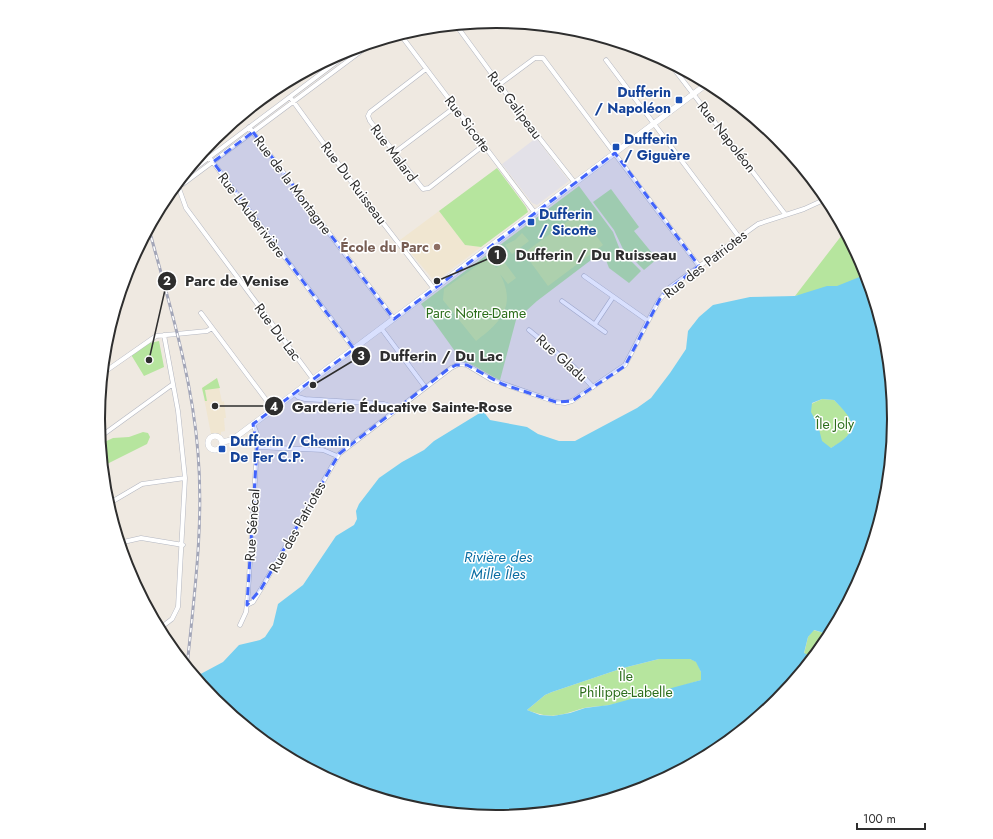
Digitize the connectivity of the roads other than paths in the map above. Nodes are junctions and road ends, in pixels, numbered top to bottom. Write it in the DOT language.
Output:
graph roads {
  1 [pos="460,30"];
  2 [pos="404,39"];
  3 [pos="356,54"];
  4 [pos="606,60"];
  5 [pos="334,63"];
  6 [pos="333,64"];
  7 [pos="338,68"];
  8 [pos="426,69"];
  9 [pos="676,71"];
  10 [pos="500,84"];
  11 [pos="703,87"];
  12 [pos="694,94"];
  13 [pos="290,97"];
  14 [pos="293,102"];
  15 [pos="455,107"];
  16 [pos="655,123"];
  17 [pos="249,127"];
  18 [pos="252,132"];
  19 [pos="484,145"];
  20 [pos="394,153"];
  21 [pos="615,153"];
  22 [pos="209,157"];
  23 [pos="212,162"];
  24 [pos="199,165"];
  25 [pos="188,178"];
  26 [pos="575,183"];
  27 [pos="180,190"];
  28 [pos="821,201"];
  29 [pos="535,213"];
  30 [pos="785,214"];
  31 [pos="739,237"];
  32 [pos="699,266"];
  33 [pos="584,276"];
  34 [pos="434,289"];
  35 [pos="613,297"];
  36 [pos="562,301"];
  37 [pos="201,313"];
  38 [pos="394,319"];
  39 [pos="648,321"];
  40 [pos="595,324"];
  41 [pos="212,328"];
  42 [pos="382,328"];
  43 [pos="530,330"];
  44 [pos="605,332"];
  45 [pos="164,335"];
  46 [pos="354,349"];
  47 [pos="108,369"];
  48 [pos="313,379"];
  49 [pos="173,384"];
  50 [pos="425,387"];
  51 [pos="593,387"];
  52 [pos="294,393"];
  53 [pos="273,409"];
  54 [pos="394,411"];
  55 [pos="253,424"];
  56 [pos="106,433"];
  57 [pos="222,442"];
  58 [pos="257,447"];
  59 [pos="337,456"];
  60 [pos="185,478"];
  61 [pos="114,501"];
  62 [pos="125,542"];
  63 [pos="183,545"];
  64 [pos="248,605"];
  65 [pos="164,625"];
  66 [pos="240,625"];
  1 -- 10 [label="street, Rue Galipeau"];
  2 -- 8 [label="street, Rue Sicotte"];
  3 -- 7 [label="street"];
  4 -- 16 [label="street"];
  5 -- 7 [label="street"];
  6 -- 13 [label="street"];
  7 -- 14 [label="street"];
  8 -- 15 [label="street, Rue Sicotte"];
  8 -- 20 [label="street, Rue Malard"];
  9 -- 12 [label="street, Rue Napoléon"];
  10 -- 21 [label="street"];
  10 -- 26 [label="street, Rue Galipeau"];
  11 -- 12 [label="street"];
  12 -- 16 [label="street"];
  12 -- 30 [label="street, Rue Napoléon"];
  13 -- 14 [label="street, Rue Du Ruisseau"];
  13 -- 17 [label="street"];
  14 -- 18 [label="street"];
  14 -- 34 [label="street, Rue Du Ruisseau"];
  15 -- 19 [label="street, Rue Sicotte"];
  15 -- 20 [label="street"];
  16 -- 21 [label="street"];
  16 -- 31 [label="street"];
  17 -- 18 [label="street, Rue de la Montagne"];
  17 -- 22 [label="street"];
  18 -- 23 [label="street"];
  18 -- 38 [label="street, Rue de la Montagne"];
  19 -- 20 [label="street, Rue Malard"];
  19 -- 29 [label="street, Rue Sicotte"];
  21 -- 26 [label="street"];
  21 -- 32 [label="street"];
  22 -- 23 [label="street, Rue L'Auberivière"];
  22 -- 24 [label="street"];
  23 -- 25 [label="street"];
  23 -- 46 [label="street, Rue L'Auberivière"];
  26 -- 29 [label="street"];
  27 -- 48 [label="street, Rue Du Lac"];
  28 -- 30 [label="street, Rue des Patriotes"];
  29 -- 34 [label="street"];
  30 -- 31 [label="street, Rue des Patriotes"];
  31 -- 32 [label="street, Rue des Patriotes"];
  32 -- 39 [label="street, Rue des Patriotes"];
  33 -- 35 [label="street"];
  34 -- 38 [label="street"];
  35 -- 39 [label="street"];
  35 -- 40 [label="street"];
  36 -- 40 [label="street"];
  37 -- 41 [label="street"];
  38 -- 42 [label="street"];
  39 -- 51 [label="street, Rue des Patriotes"];
  40 -- 44 [label="street"];
  41 -- 45 [label="street"];
  41 -- 53 [label="street"];
  42 -- 46 [label="street"];
  42 -- 50 [label="street"];
  43 -- 51 [label="street, Rue Gladu"];
  45 -- 47 [label="street"];
  45 -- 49 [label="street"];
  46 -- 48 [label="street"];
  48 -- 52 [label="street"];
  49 -- 56 [label="street"];
  49 -- 60 [label="street"];
  50 -- 51 [label="street, Rue des Patriotes"];
  50 -- 54 [label="street, Rue des Patriotes"];
  52 -- 53 [label="street"];
  52 -- 54 [label="street"];
  53 -- 55 [label="street"];
  54 -- 59 [label="street, Rue des Patriotes"];
  55 -- 57 [label="street"];
  55 -- 58 [label="street, Rue Sénécal"];
  58 -- 59 [label="street"];
  58 -- 64 [label="street, Rue Sénécal"];
  59 -- 64 [label="street, Rue des Patriotes"];
  60 -- 61 [label="street"];
  60 -- 63 [label="street"];
  62 -- 63 [label="street"];
  63 -- 65 [label="street"];
  64 -- 66 [label="street, Rue Sénécal"];
}
